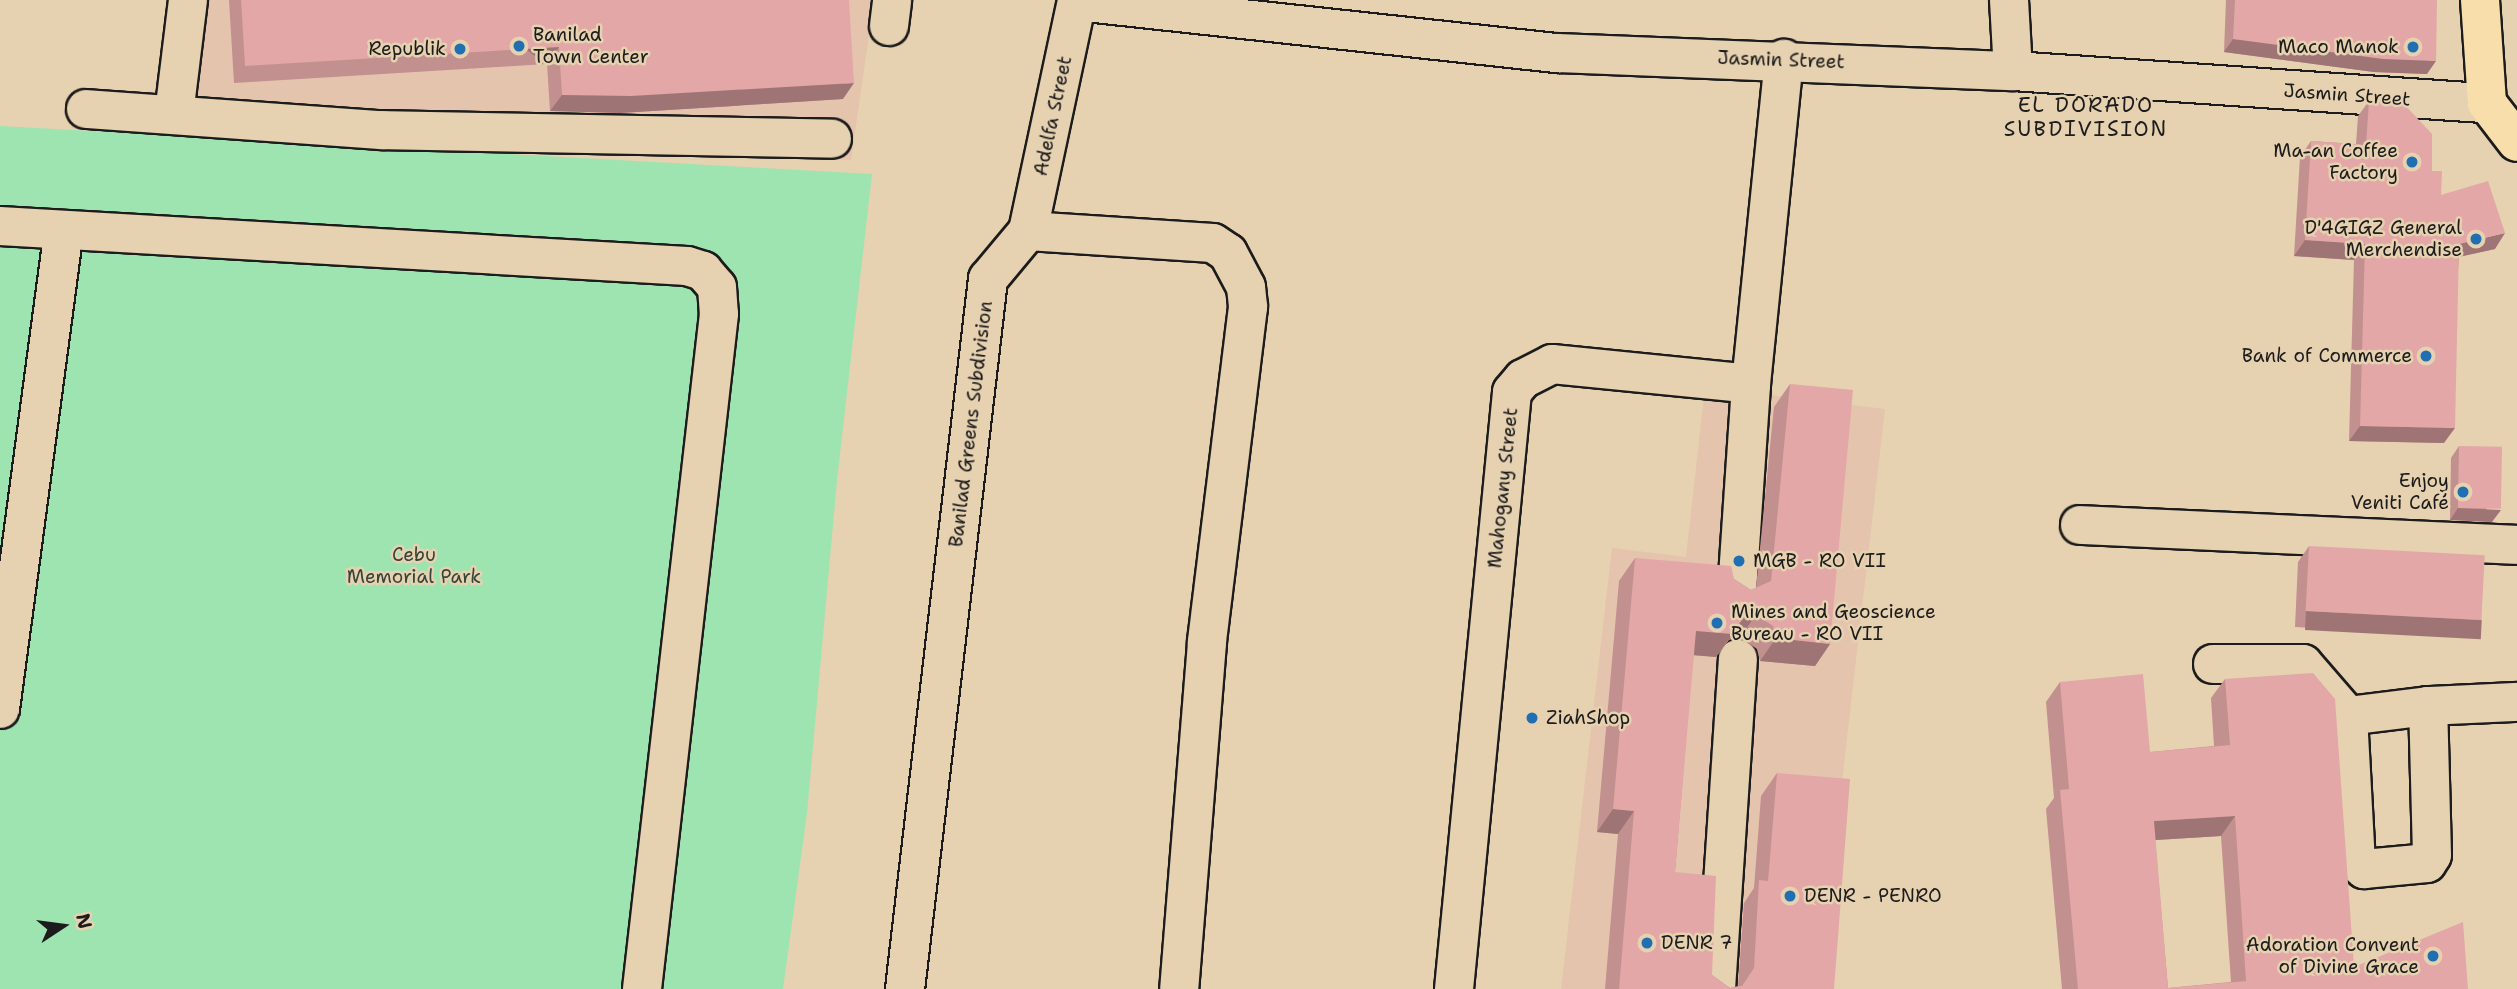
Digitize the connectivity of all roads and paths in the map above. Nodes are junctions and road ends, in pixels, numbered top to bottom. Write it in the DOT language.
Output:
graph roads {
  1 [pos="188,0"];
  2 [pos="1077,0"];
  3 [pos="2009,0"];
  4 [pos="2480,0"];
  5 [pos="1784,59"];
  6 [pos="2013,71"];
  7 [pos="2487,103"];
  8 [pos="86,109"];
  9 [pos="174,114"];
  10 [pos="832,139"];
  11 [pos="2517,142"];
  12 [pos="0,226"];
  13 [pos="64,231"];
  14 [pos="1028,231"];
  15 [pos="1751,384"];
  16 [pos="2080,524"];
  17 [pos="2517,545"];
  18 [pos="1737,591"];
  19 [pos="1738,659"];
  20 [pos="2213,664"];
  21 [pos="2517,702"];
  22 [pos="2428,706"];
  23 [pos="0,709"];
  24 [pos="2348,716"];
  25 [pos="642,989"];
  26 [pos="905,989"];
  27 [pos="1179,989"];
  28 [pos="1454,989"];
  29 [pos="1716,989"];
  1 -- 9 [label="street"];
  2 -- 5 [label="street, Jasmin Street"];
  2 -- 14 [label="street, Adelfa Street"];
  3 -- 6 [label="street"];
  4 -- 7 [label="main road"];
  5 -- 6 [label="street, Jasmin Street"];
  5 -- 15 [label="street"];
  6 -- 7 [label="street, Jasmin Street"];
  7 -- 11 [label="main road"];
  8 -- 9 [label="street"];
  9 -- 10 [label="street"];
  12 -- 13 [label="street"];
  13 -- 23 [label="street"];
  13 -- 25 [label="street"];
  14 -- 26 [label="street, Banilad Greens Subdivision"];
  14 -- 27 [label="street"];
  15 -- 18 [label="street"];
  15 -- 28 [label="street, Mahogany Street"];
  16 -- 17 [label="street"];
  19 -- 29 [label="street"];
  20 -- 24 [label="street"];
  21 -- 22 [label="street"];
  22 -- 24 [label="street"];
  22 -- 24 [label="street"];
}
